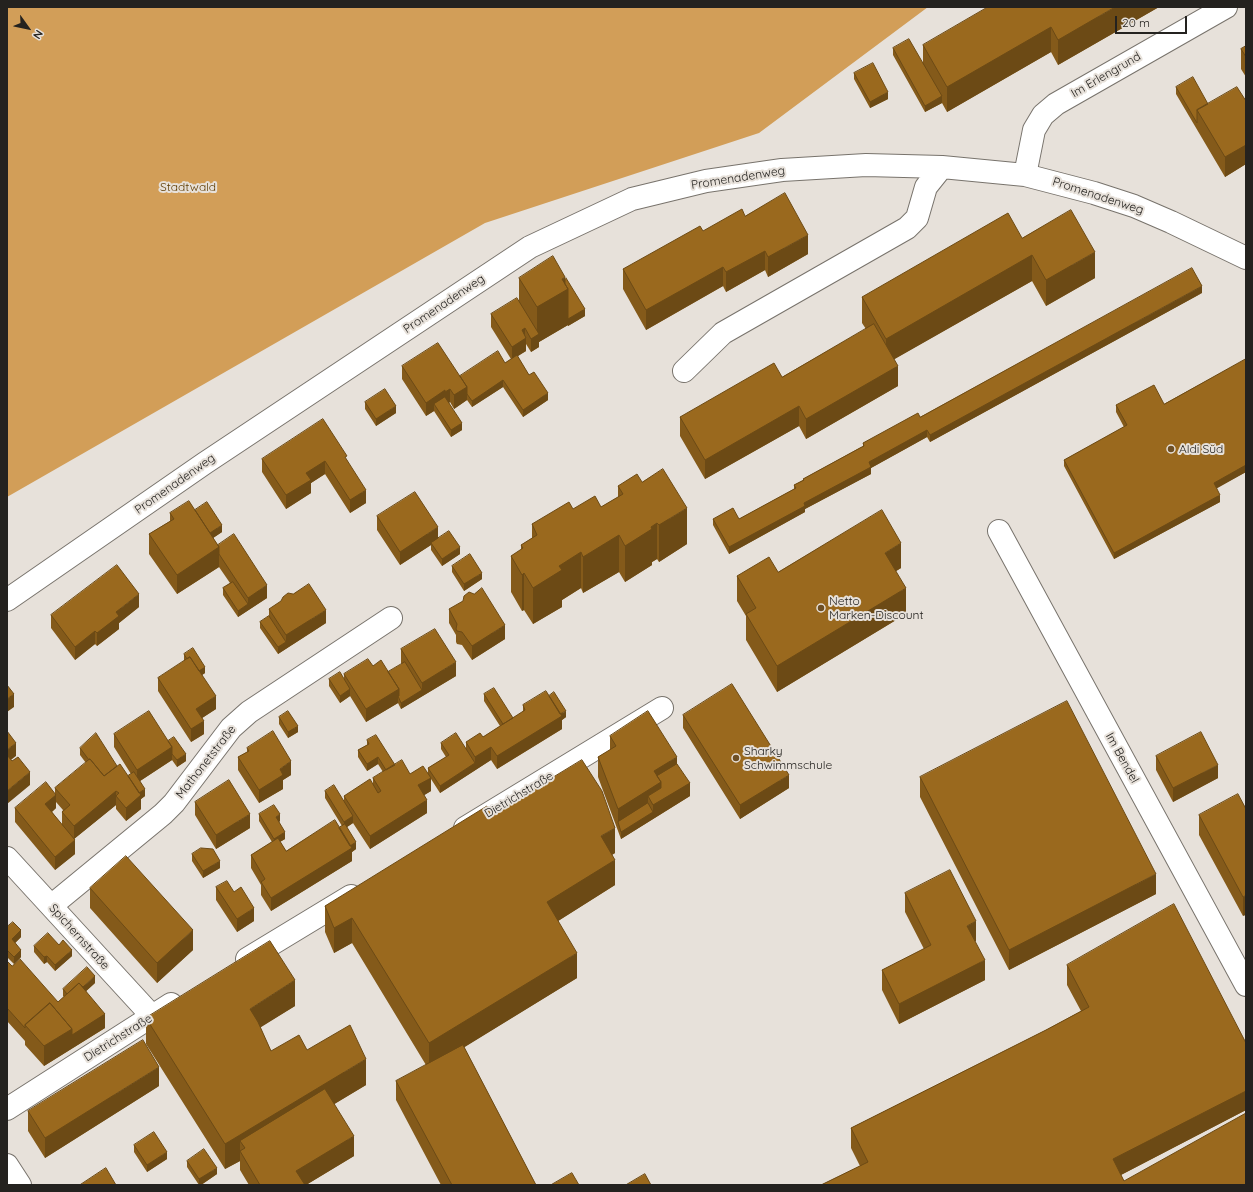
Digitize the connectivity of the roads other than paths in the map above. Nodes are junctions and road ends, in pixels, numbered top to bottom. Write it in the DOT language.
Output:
graph roads {
  1 [pos="1226,7"];
  2 [pos="942,167"];
  3 [pos="1024,175"];
  4 [pos="1246,258"];
  5 [pos="684,372"];
  6 [pos="999,531"];
  7 [pos="7,600"];
  8 [pos="391,618"];
  9 [pos="662,708"];
  10 [pos="449,837"];
  11 [pos="7,858"];
  12 [pos="368,886"];
  13 [pos="51,906"];
  14 [pos="232,968"];
  15 [pos="1246,985"];
  16 [pos="185,996"];
  17 [pos="152,1016"];
  18 [pos="7,1108"];
  19 [pos="7,1165"];
  20 [pos="20,1185"];
  1 -- 3 [label="street, Im Erlengrund"];
  2 -- 3 [label="street, Promenadenweg"];
  2 -- 5 [label="street"];
  2 -- 7 [label="street, Promenadenweg"];
  3 -- 4 [label="street, Promenadenweg"];
  6 -- 15 [label="street, Im Bendel"];
  8 -- 13 [label="street, Mathonetstraße"];
  9 -- 10 [label="street, Dietrichstraße"];
  11 -- 13 [label="street, Spichernstraße"];
  12 -- 14 [label="street"];
  13 -- 17 [label="street, Spichernstraße"];
  16 -- 17 [label="street, Dietrichstraße"];
  17 -- 18 [label="street, Dietrichstraße"];
  19 -- 20 [label="street"];
}
